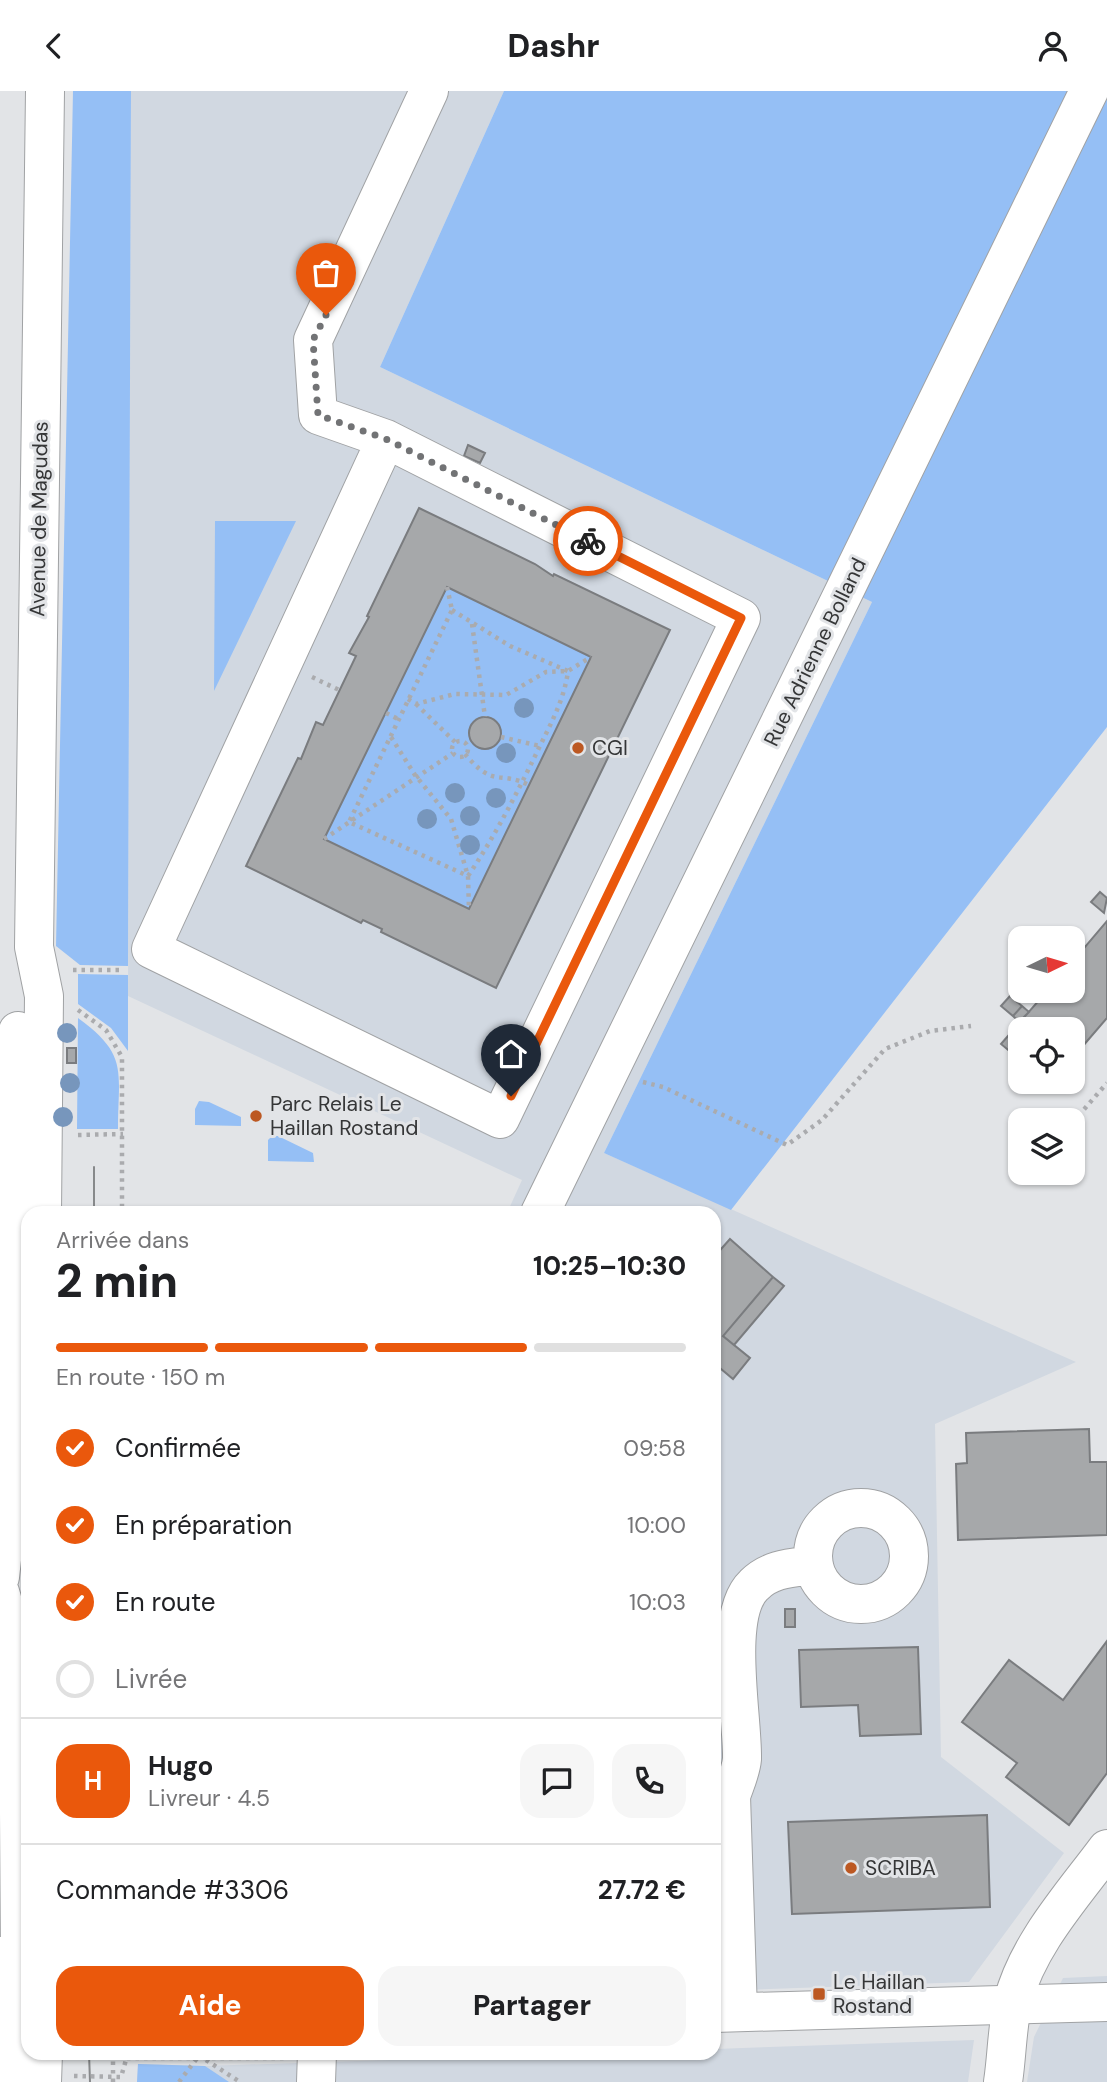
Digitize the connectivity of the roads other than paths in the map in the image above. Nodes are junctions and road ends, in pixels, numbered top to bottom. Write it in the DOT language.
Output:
graph roads {
  1 [pos="45,91"];
  2 [pos="429,91"];
  3 [pos="1089,91"];
  4 [pos="386,439"];
  5 [pos="34,947"];
  6 [pos="42,1206"];
  7 [pos="543,1206"];
  8 [pos="814,1565"];
  9 [pos="0,1577"];
  10 [pos="0,1592"];
  11 [pos="1107,1849"];
  12 [pos="14,1972"];
  13 [pos="1107,2002"];
  14 [pos="1012,2004"];
  15 [pos="726,2013"];
  16 [pos="43,2060"];
  17 [pos="11,2082"];
  18 [pos="42,2082"];
  19 [pos="1003,2082"];
  1 -- 5 [label="main road, Avenue de Magudas"];
  2 -- 4 [label="main road"];
  3 -- 7 [label="main road, Rue Adrienne Bolland"];
  4 -- 4 [label="main road"];
  5 -- 6 [label="main road, Avenue de Magudas"];
  5 -- 9 [label="main road, Avenue de Magudas"];
  8 -- 15 [label="main road"];
  10 -- 12 [label="main road"];
  11 -- 14 [label="main road"];
  12 -- 17 [label="main road"];
  13 -- 14 [label="main road"];
  14 -- 15 [label="main road"];
  14 -- 19 [label="main road"];
  16 -- 18 [label="main road"];
}
